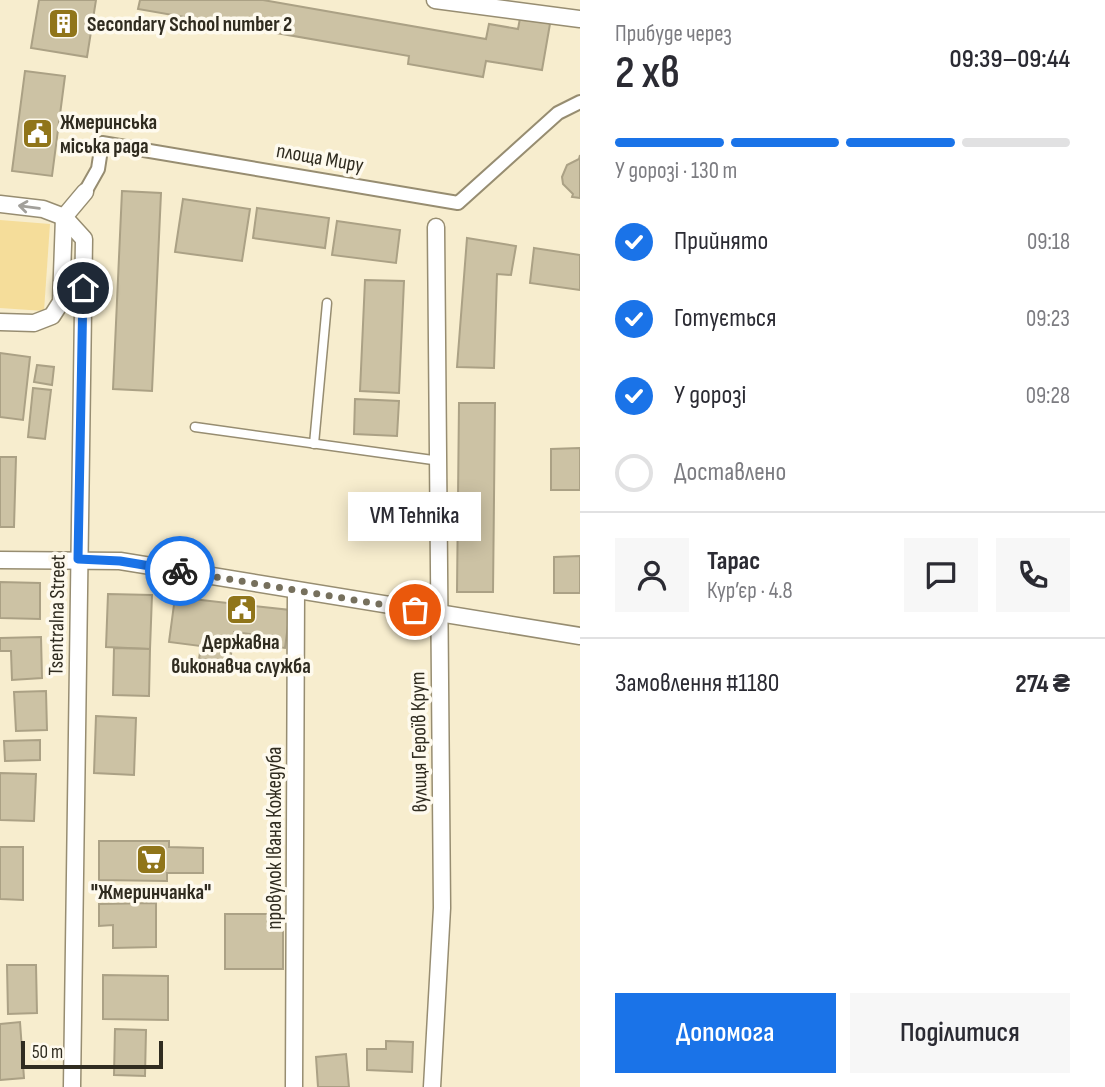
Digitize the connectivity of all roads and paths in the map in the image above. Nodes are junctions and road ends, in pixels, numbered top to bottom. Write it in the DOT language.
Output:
graph roads {
  1 [pos="435,0"];
  2 [pos="580,19"];
  3 [pos="580,102"];
  4 [pos="85,191"];
  5 [pos="0,204"];
  6 [pos="64,217"];
  7 [pos="436,228"];
  8 [pos="327,303"];
  9 [pos="0,322"];
  10 [pos="195,427"];
  11 [pos="314,443"];
  12 [pos="440,461"];
  13 [pos="78,559"];
  14 [pos="0,560"];
  15 [pos="296,590"];
  16 [pos="439,614"];
  17 [pos="580,636"];
  18 [pos="72,1087"];
  19 [pos="294,1087"];
  20 [pos="432,1087"];
  1 -- 2 [label="street"];
  3 -- 4 [label="street, площа Миру"];
  4 -- 6 [label="street, площа Миру"];
  6 -- 5 [label="street, one-way"];
  6 -- 9 [label="street"];
  6 -- 13 [label="street, Tsentralna Street"];
  7 -- 12 [label="street, вулиця Героїв Крут"];
  8 -- 11 [label="lane"];
  10 -- 11 [label="lane"];
  11 -- 12 [label="lane"];
  12 -- 16 [label="street, вулиця Героїв Крут"];
  13 -- 14 [label="street"];
  13 -- 15 [label="street"];
  13 -- 18 [label="street, Tsentralna Street"];
  15 -- 16 [label="street"];
  15 -- 19 [label="street, провулок Івана Кожедуба"];
  16 -- 17 [label="street"];
  16 -- 20 [label="street, вулиця Героїв Крут"];
}
